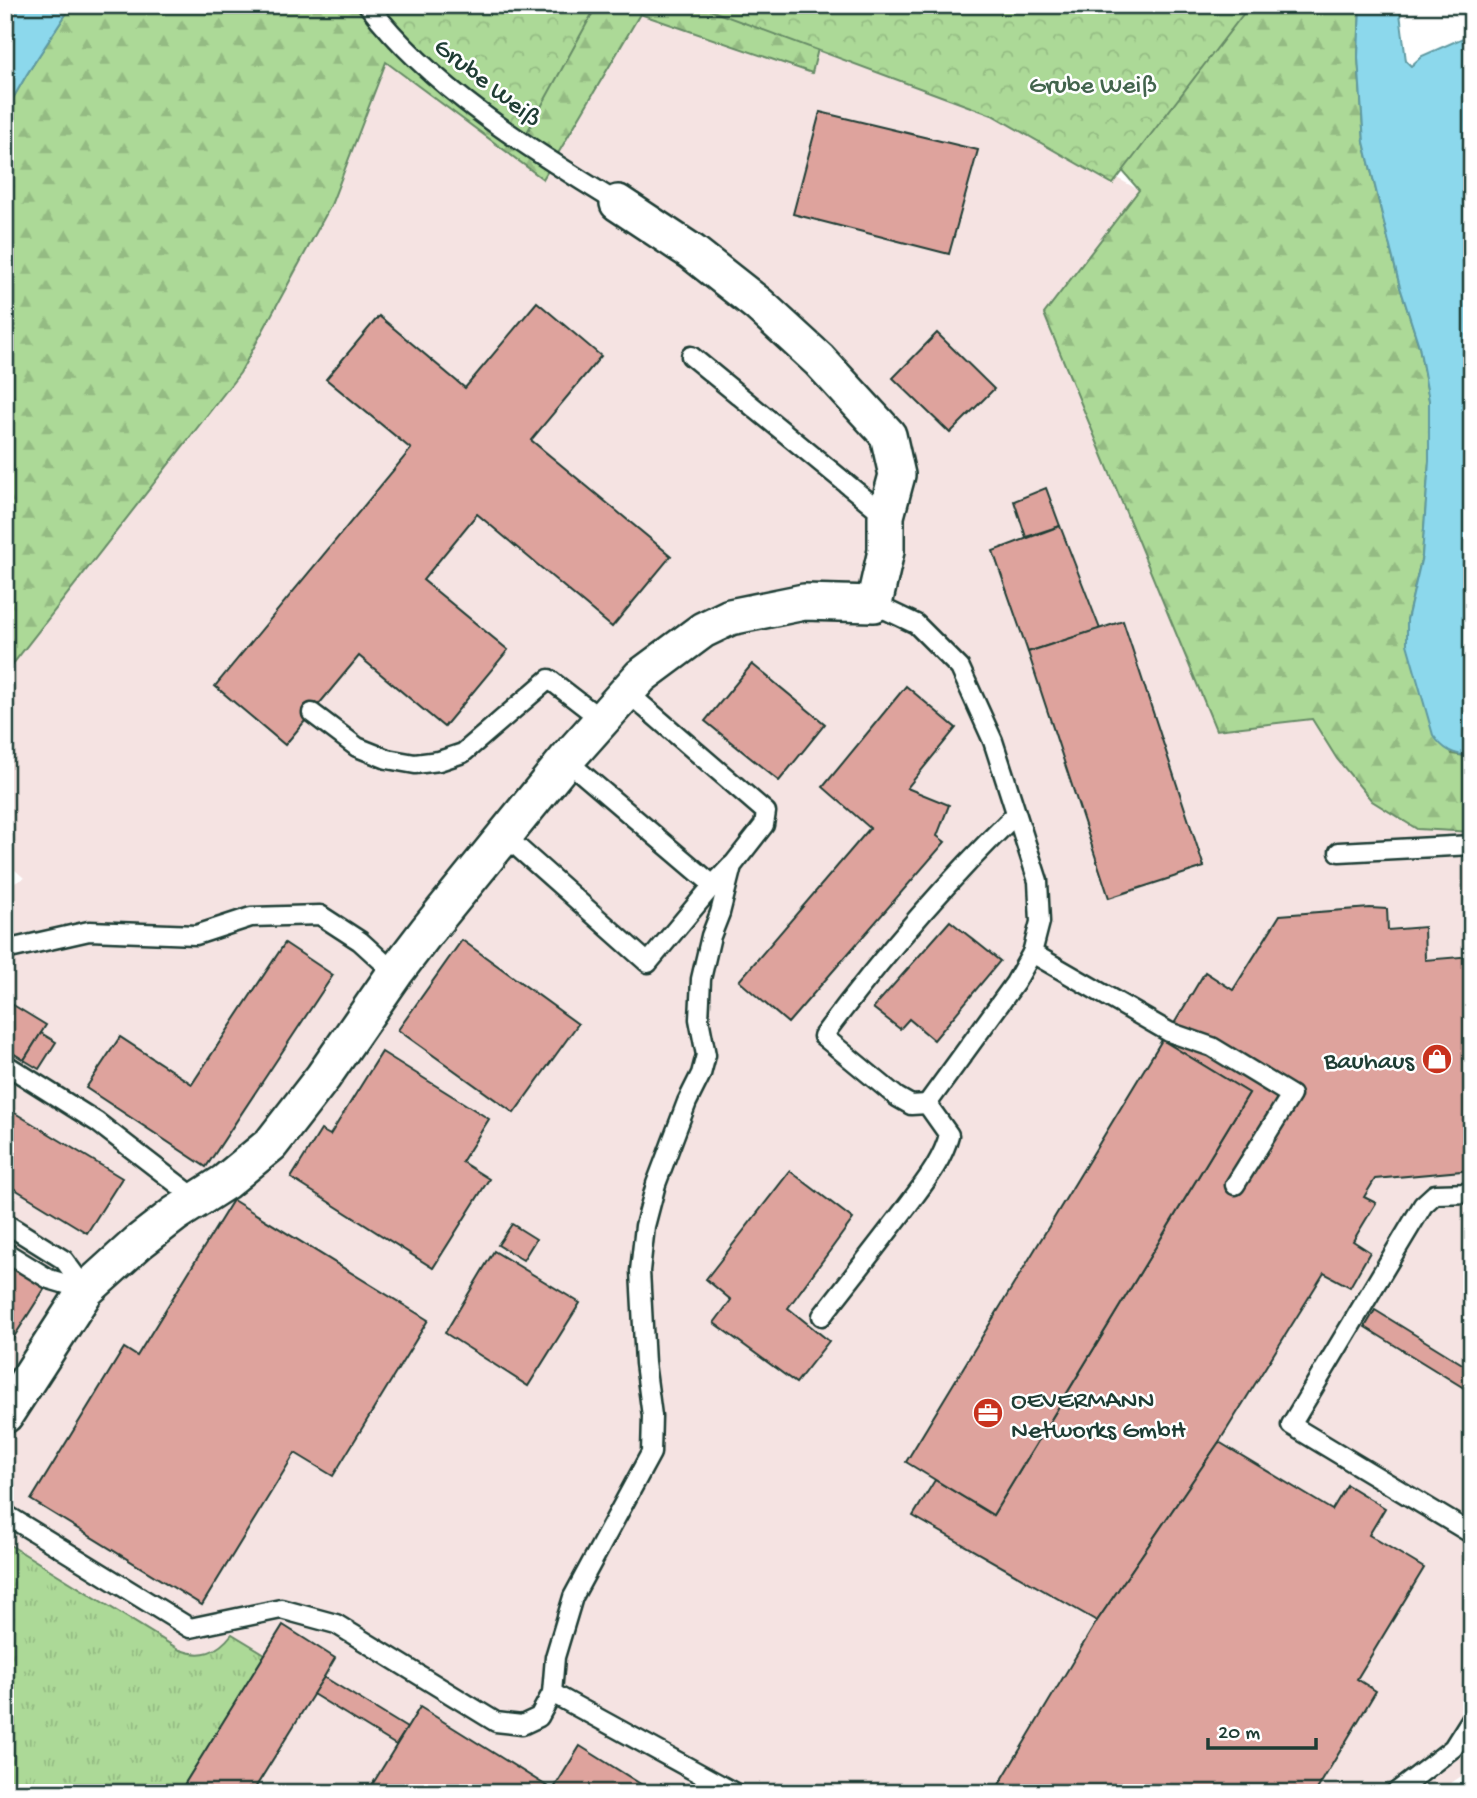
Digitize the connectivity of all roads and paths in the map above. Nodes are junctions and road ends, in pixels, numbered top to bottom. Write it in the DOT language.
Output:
graph roads {
  1 [pos="368,5"];
  2 [pos="618,203"];
  3 [pos="691,356"];
  4 [pos="886,516"];
  5 [pos="874,604"];
  6 [pos="627,692"];
  7 [pos="312,713"];
  8 [pos="602,720"];
  9 [pos="566,760"];
  10 [pos="1016,814"];
  11 [pos="505,836"];
  12 [pos="1472,845"];
  13 [pos="1339,852"];
  14 [pos="732,866"];
  15 [pos="713,885"];
  16 [pos="5,950"];
  17 [pos="1032,953"];
  18 [pos="395,973"];
  19 [pos="5,1064"];
  20 [pos="926,1104"];
  21 [pos="1235,1185"];
  22 [pos="1472,1193"];
  23 [pos="198,1200"];
  24 [pos="5,1223"];
  25 [pos="5,1252"];
  26 [pos="86,1290"];
  27 [pos="822,1316"];
  28 [pos="5,1415"];
  29 [pos="5,1514"];
  30 [pos="1472,1534"];
  31 [pos="552,1693"];
  32 [pos="1472,1718"];
  33 [pos="735,1793"];
  34 [pos="1395,1793"];
  1 -- 2 [label="lane, Grube Weiß"];
  2 -- 4 [label="street"];
  3 -- 4 [label="lane"];
  4 -- 5 [label="street"];
  5 -- 6 [label="street"];
  5 -- 10 [label="lane"];
  6 -- 8 [label="street"];
  6 -- 14 [label="lane"];
  7 -- 8 [label="lane"];
  8 -- 9 [label="street"];
  9 -- 11 [label="street"];
  9 -- 15 [label="lane"];
  10 -- 17 [label="lane"];
  10 -- 20 [label="lane"];
  11 -- 15 [label="lane"];
  11 -- 18 [label="street"];
  12 -- 13 [label="lane"];
  14 -- 15 [label="lane"];
  14 -- 31 [label="lane"];
  16 -- 18 [label="lane"];
  17 -- 20 [label="lane"];
  17 -- 21 [label="lane"];
  18 -- 23 [label="street"];
  19 -- 23 [label="lane"];
  20 -- 27 [label="lane"];
  22 -- 30 [label="lane"];
  23 -- 26 [label="street"];
  24 -- 26 [label="lane"];
  25 -- 26 [label="lane"];
  26 -- 28 [label="street"];
  29 -- 31 [label="lane"];
  31 -- 33 [label="lane"];
  32 -- 34 [label="lane"];
}
